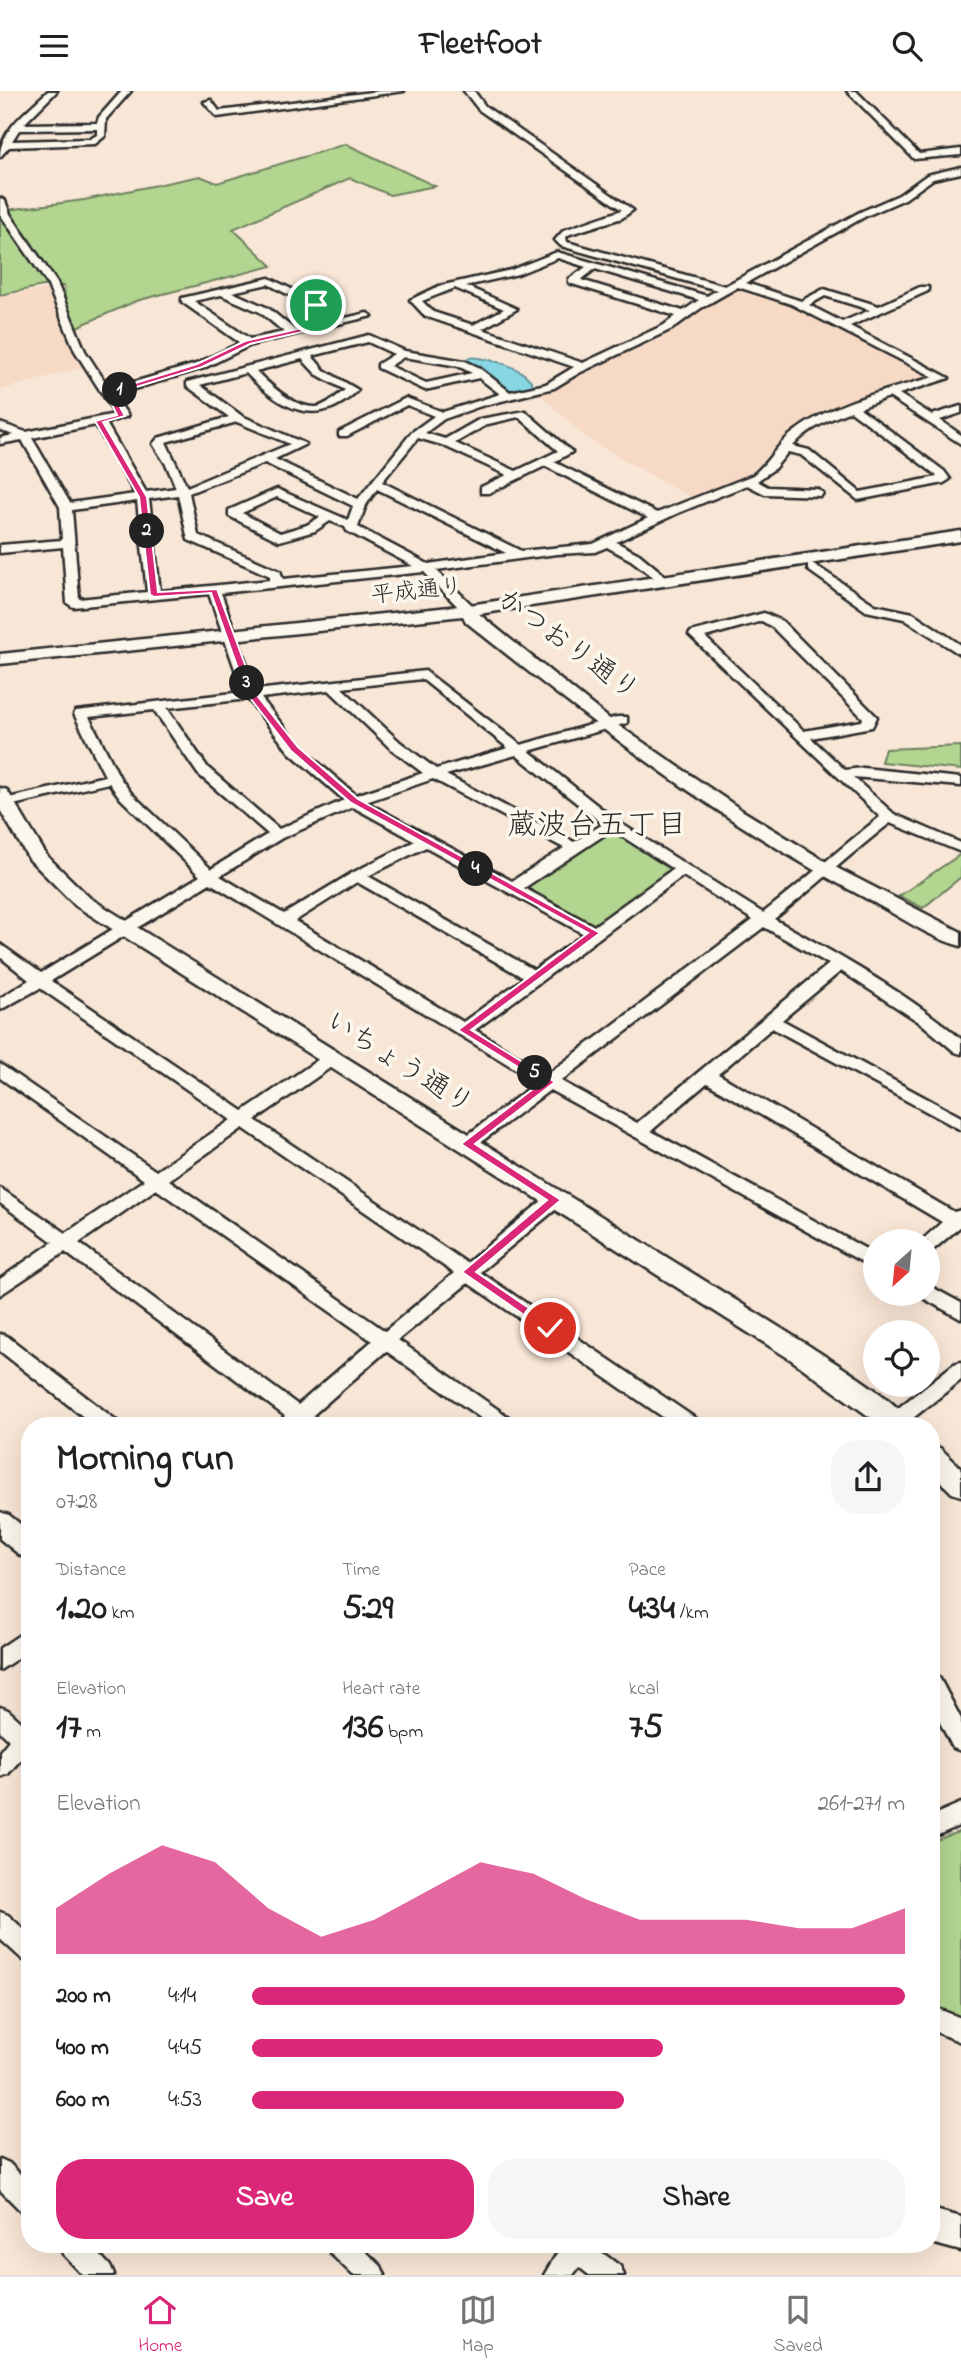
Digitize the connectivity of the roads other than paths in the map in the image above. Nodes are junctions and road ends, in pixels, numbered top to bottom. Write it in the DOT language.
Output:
graph roads {
  1 [pos="53,91"];
  2 [pos="127,91"];
  3 [pos="400,91"];
  4 [pos="470,91"];
  5 [pos="851,91"];
  6 [pos="208,102"];
  7 [pos="102,126"];
  8 [pos="15,130"];
  9 [pos="0,133"];
  10 [pos="6,144"];
  11 [pos="961,152"];
  12 [pos="0,154"];
  13 [pos="961,170"];
  14 [pos="0,201"];
  15 [pos="594,265"];
  16 [pos="739,284"];
  17 [pos="456,285"];
  18 [pos="924,289"];
  19 [pos="727,290"];
  20 [pos="223,292"];
  21 [pos="709,300"];
  22 [pos="801,305"];
  23 [pos="879,309"];
  24 [pos="684,315"];
  25 [pos="367,316"];
  26 [pos="338,322"];
  27 [pos="842,326"];
  28 [pos="474,329"];
  29 [pos="292,333"];
  30 [pos="248,343"];
  31 [pos="402,353"];
  32 [pos="304,354"];
  33 [pos="584,367"];
  34 [pos="247,368"];
  35 [pos="481,374"];
  36 [pos="108,393"];
  37 [pos="890,393"];
  38 [pos="510,397"];
  39 [pos="852,407"];
  40 [pos="961,409"];
  41 [pos="444,416"];
  42 [pos="238,418"];
  43 [pos="931,419"];
  44 [pos="99,421"];
  45 [pos="0,426"];
  46 [pos="343,434"];
  47 [pos="416,434"];
  48 [pos="958,435"];
  49 [pos="25,436"];
  50 [pos="0,441"];
  51 [pos="446,443"];
  52 [pos="787,448"];
  53 [pos="264,458"];
  54 [pos="545,461"];
  55 [pos="515,475"];
  56 [pos="749,481"];
  57 [pos="375,483"];
  58 [pos="184,490"];
  59 [pos="485,490"];
  60 [pos="817,493"];
  61 [pos="143,497"];
  62 [pos="360,505"];
  63 [pos="66,506"];
  64 [pos="329,517"];
  65 [pos="657,518"];
  66 [pos="352,525"];
  67 [pos="961,536"];
  68 [pos="68,543"];
  69 [pos="608,543"];
  70 [pos="961,545"];
  71 [pos="0,549"];
  72 [pos="519,555"];
  73 [pos="812,567"];
  74 [pos="427,568"];
  75 [pos="664,581"];
  76 [pos="277,584"];
  77 [pos="214,590"];
  78 [pos="154,595"];
  79 [pos="476,615"];
  80 [pos="232,639"];
  81 [pos="961,651"];
  82 [pos="0,659"];
  83 [pos="0,667"];
  84 [pos="330,684"];
  85 [pos="251,694"];
  86 [pos="157,704"];
  87 [pos="614,723"];
  88 [pos="802,735"];
  89 [pos="520,749"];
  90 [pos="434,774"];
  91 [pos="843,774"];
  92 [pos="113,778"];
  93 [pos="961,782"];
  94 [pos="1,800"];
  95 [pos="354,801"];
  96 [pos="889,817"];
  97 [pos="612,824"];
  98 [pos="277,835"];
  99 [pos="426,841"];
  100 [pos="574,848"];
  101 [pos="961,848"];
  102 [pos="830,866"];
  103 [pos="684,868"];
  104 [pos="209,876"];
  105 [pos="356,876"];
  106 [pos="511,889"];
  107 [pos="762,919"];
  108 [pos="284,921"];
  109 [pos="961,927"];
  110 [pos="125,929"];
  111 [pos="595,933"];
  112 [pos="961,940"];
  113 [pos="0,949"];
  114 [pos="840,963"];
  115 [pos="534,977"];
  116 [pos="39,981"];
  117 [pos="0,1005"];
  118 [pos="772,1021"];
  119 [pos="463,1030"];
  120 [pos="961,1048"];
  121 [pos="331,1059"];
  122 [pos="0,1070"];
  123 [pos="706,1075"];
  124 [pos="549,1082"];
  125 [pos="245,1119"];
  126 [pos="961,1123"];
  127 [pos="639,1131"];
  128 [pos="467,1144"];
  129 [pos="157,1181"];
  130 [pos="0,1193"];
  131 [pos="555,1200"];
  132 [pos="957,1218"];
  133 [pos="940,1233"];
  134 [pos="67,1244"];
  135 [pos="863,1255"];
  136 [pos="468,1272"];
  137 [pos="0,1287"];
  138 [pos="940,1299"];
  139 [pos="961,1312"];
  140 [pos="0,1341"];
  141 [pos="384,1341"];
  142 [pos="961,1369"];
  143 [pos="97,1417"];
  144 [pos="292,1417"];
  145 [pos="306,1417"];
  146 [pos="493,1417"];
  147 [pos="677,1417"];
  148 [pos="885,1417"];
  149 [pos="904,1417"];
  150 [pos="940,1464"];
  151 [pos="961,1485"];
  152 [pos="0,1523"];
  153 [pos="21,1540"];
  154 [pos="21,1644"];
  155 [pos="0,1661"];
  156 [pos="940,1701"];
  157 [pos="0,1717"];
  158 [pos="21,1736"];
  159 [pos="961,1741"];
  160 [pos="21,1748"];
  161 [pos="0,1767"];
  162 [pos="961,1814"];
  163 [pos="940,1823"];
  164 [pos="0,1923"];
  165 [pos="21,1943"];
  166 [pos="940,2022"];
  167 [pos="961,2030"];
  168 [pos="0,2172"];
  169 [pos="21,2193"];
  170 [pos="940,2228"];
  171 [pos="961,2234"];
  172 [pos="80,2253"];
  173 [pos="349,2253"];
  174 [pos="571,2253"];
  175 [pos="583,2253"];
  176 [pos="101,2275"];
  177 [pos="372,2275"];
  178 [pos="556,2275"];
  179 [pos="611,2275"];
  1 -- 8 [label="street"];
  2 -- 7 [label="street"];
  3 -- 6 [label="street"];
  4 -- 19 [label="street"];
  5 -- 11 [label="street"];
  7 -- 8 [label="street"];
  7 -- 10 [label="street"];
  8 -- 9 [label="street"];
  8 -- 10 [label="street"];
  10 -- 12 [label="street"];
  13 -- 16 [label="street"];
  14 -- 36 [label="street"];
  15 -- 17 [label="street"];
  15 -- 21 [label="street"];
  15 -- 24 [label="street"];
  16 -- 19 [label="street"];
  16 -- 22 [label="street"];
  17 -- 28 [label="street"];
  17 -- 28 [label="street"];
  18 -- 23 [label="street"];
  19 -- 21 [label="street"];
  20 -- 26 [label="street"];
  20 -- 29 [label="street"];
  20 -- 30 [label="street"];
  21 -- 24 [label="street"];
  22 -- 23 [label="street"];
  22 -- 27 [label="street"];
  23 -- 27 [label="street"];
  24 -- 33 [label="street"];
  25 -- 26 [label="street"];
  26 -- 29 [label="street"];
  27 -- 37 [label="street"];
  28 -- 33 [label="street"];
  29 -- 30 [label="street"];
  30 -- 36 [label="street"];
  31 -- 32 [label="street"];
  31 -- 35 [label="street"];
  31 -- 35 [label="street"];
  32 -- 34 [label="street"];
  32 -- 34 [label="street"];
  33 -- 38 [label="street"];
  34 -- 42 [label="street"];
  35 -- 38 [label="street"];
  36 -- 44 [label="street"];
  37 -- 39 [label="street"];
  37 -- 43 [label="street"];
  38 -- 41 [label="street"];
  39 -- 52 [label="street"];
  39 -- 52 [label="street"];
  40 -- 43 [label="street"];
  41 -- 46 [label="street"];
  41 -- 47 [label="street"];
  42 -- 53 [label="street"];
  42 -- 58 [label="street"];
  43 -- 48 [label="street"];
  44 -- 49 [label="street"];
  44 -- 61 [label="street"];
  45 -- 49 [label="street"];
  47 -- 51 [label="street"];
  47 -- 57 [label="street"];
  49 -- 50 [label="street"];
  49 -- 63 [label="street"];
  51 -- 54 [label="street"];
  51 -- 55 [label="street"];
  52 -- 56 [label="street"];
  53 -- 58 [label="street"];
  53 -- 62 [label="street"];
  54 -- 55 [label="street"];
  54 -- 65 [label="street"];
  55 -- 59 [label="street"];
  56 -- 60 [label="street"];
  56 -- 65 [label="street"];
  57 -- 62 [label="street"];
  57 -- 72 [label="street"];
  58 -- 61 [label="street"];
  58 -- 76 [label="street"];
  61 -- 63 [label="street"];
  61 -- 78 [label="street"];
  62 -- 66 [label="street"];
  63 -- 68 [label="street"];
  64 -- 64 [label="street"];
  64 -- 66 [label="street"];
  65 -- 69 [label="street"];
  66 -- 74 [label="street"];
  67 -- 75 [label="street, 平成通り"];
  68 -- 71 [label="street"];
  68 -- 78 [label="street"];
  69 -- 72 [label="street"];
  69 -- 75 [label="street"];
  70 -- 73 [label="street, 平成通り"];
  72 -- 74 [label="street"];
  73 -- 79 [label="street, 平成通り"];
  73 -- 81 [label="street"];
  74 -- 76 [label="street"];
  74 -- 79 [label="street"];
  75 -- 79 [label="street, 平成通り"];
  76 -- 77 [label="street"];
  77 -- 78 [label="street"];
  77 -- 80 [label="street"];
  79 -- 80 [label="street, 平成通り"];
  79 -- 87 [label="street, かつおり通り"];
  80 -- 82 [label="street, 平成通り"];
  80 -- 83 [label="street, 平成通り"];
  80 -- 85 [label="street"];
  84 -- 85 [label="street"];
  84 -- 89 [label="street"];
  84 -- 90 [label="street"];
  85 -- 86 [label="street"];
  85 -- 95 [label="street"];
  86 -- 92 [label="street"];
  86 -- 98 [label="street"];
  87 -- 89 [label="street"];
  87 -- 102 [label="street, かつおり通り"];
  88 -- 88 [label="street"];
  88 -- 91 [label="street"];
  89 -- 90 [label="street"];
  89 -- 97 [label="street"];
  90 -- 95 [label="street"];
  90 -- 100 [label="street"];
  91 -- 93 [label="street"];
  91 -- 96 [label="street"];
  92 -- 94 [label="street"];
  92 -- 104 [label="street"];
  94 -- 110 [label="street, いちょう通り"];
  95 -- 98 [label="street"];
  95 -- 99 [label="street"];
  96 -- 101 [label="street"];
  96 -- 102 [label="street"];
  97 -- 100 [label="street"];
  97 -- 103 [label="street"];
  98 -- 104 [label="street"];
  99 -- 105 [label="street"];
  99 -- 106 [label="street"];
  100 -- 106 [label="street"];
  102 -- 107 [label="street"];
  102 -- 109 [label="street, かつおり通り"];
  102 -- 112 [label="street, かつおり通り"];
  103 -- 107 [label="street"];
  103 -- 111 [label="street"];
  104 -- 108 [label="street"];
  104 -- 110 [label="street"];
  105 -- 108 [label="street"];
  105 -- 115 [label="street"];
  106 -- 111 [label="street"];
  107 -- 114 [label="street"];
  107 -- 124 [label="street"];
  108 -- 119 [label="street"];
  110 -- 116 [label="street"];
  110 -- 121 [label="street, いちょう通り"];
  111 -- 115 [label="street"];
  113 -- 116 [label="street"];
  114 -- 118 [label="street"];
  114 -- 120 [label="street"];
  115 -- 119 [label="street"];
  116 -- 117 [label="street"];
  116 -- 125 [label="street"];
  118 -- 123 [label="street"];
  118 -- 126 [label="street"];
  119 -- 124 [label="street"];
  121 -- 125 [label="street"];
  121 -- 128 [label="street, いちょう通り"];
  122 -- 129 [label="street"];
  123 -- 127 [label="street"];
  123 -- 132 [label="street"];
  124 -- 127 [label="street"];
  124 -- 128 [label="street"];
  125 -- 129 [label="street"];
  125 -- 136 [label="street"];
  127 -- 135 [label="street"];
  128 -- 131 [label="street, いちょう通り"];
  129 -- 134 [label="street"];
  129 -- 141 [label="street"];
  130 -- 134 [label="street"];
  131 -- 136 [label="street"];
  131 -- 148 [label="street, いちょう通り"];
  132 -- 133 [label="street"];
  134 -- 137 [label="street"];
  134 -- 144 [label="street"];
  136 -- 141 [label="street"];
  136 -- 147 [label="street"];
  138 -- 139 [label="street"];
  140 -- 143 [label="street"];
  141 -- 145 [label="street"];
  141 -- 146 [label="street"];
  142 -- 149 [label="street"];
  150 -- 151 [label="street"];
  152 -- 153 [label="street"];
  154 -- 155 [label="street"];
  156 -- 159 [label="street"];
  157 -- 158 [label="street"];
  160 -- 161 [label="street"];
  162 -- 163 [label="street"];
  164 -- 165 [label="street"];
  166 -- 167 [label="street"];
  168 -- 169 [label="street"];
  170 -- 171 [label="street"];
  172 -- 176 [label="street"];
  173 -- 177 [label="street"];
  174 -- 178 [label="street"];
  175 -- 179 [label="street"];
}
